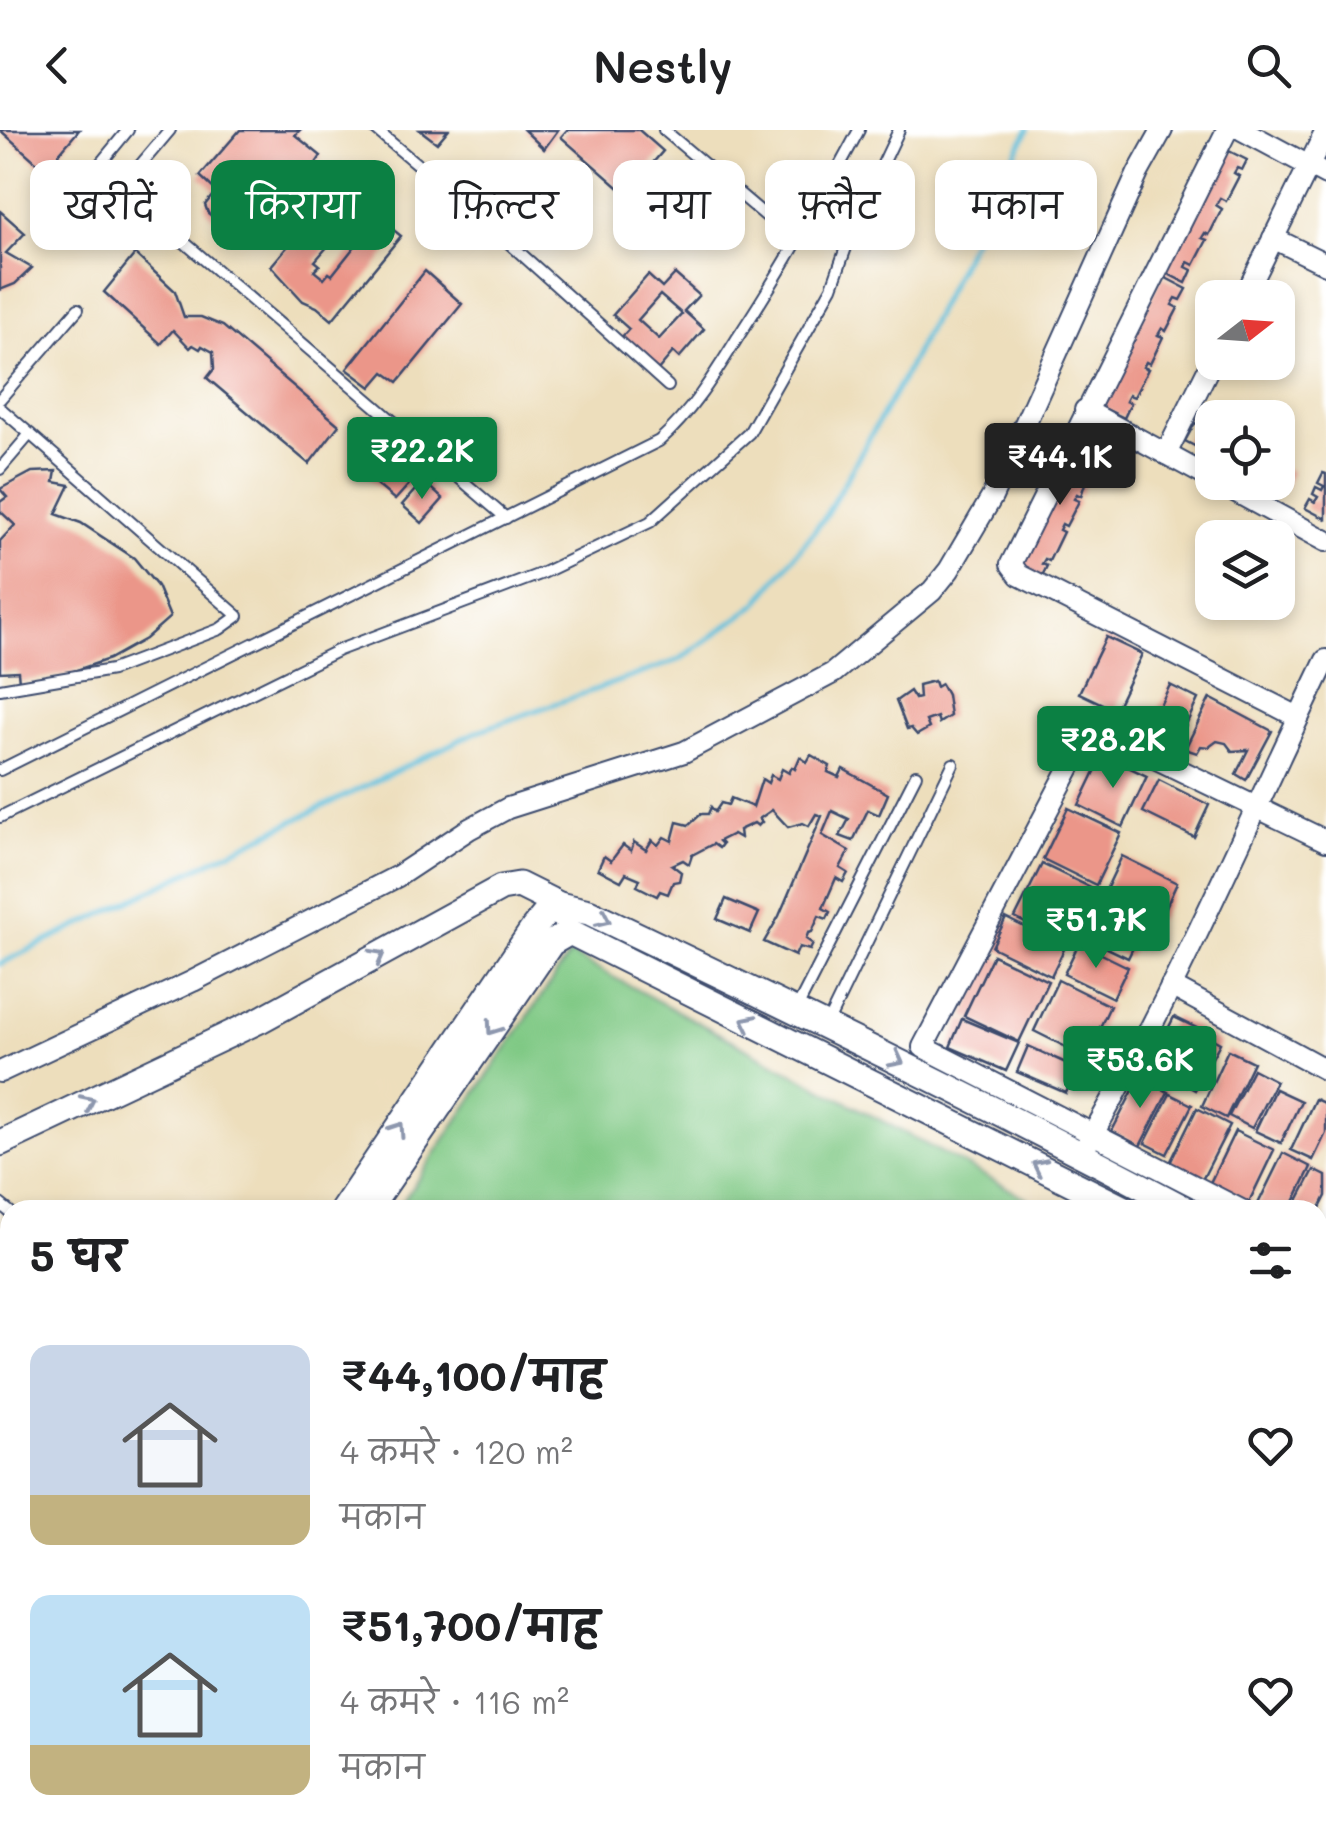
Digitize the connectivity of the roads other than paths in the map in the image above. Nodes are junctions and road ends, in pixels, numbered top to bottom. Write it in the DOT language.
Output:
graph roads {
  1 [pos="128,130"];
  2 [pos="170,130"];
  3 [pos="376,130"];
  4 [pos="664,130"];
  5 [pos="859,130"];
  6 [pos="900,130"];
  7 [pos="1162,130"];
  8 [pos="1227,130"];
  9 [pos="1242,130"];
  10 [pos="1326,131"];
  11 [pos="103,160"];
  12 [pos="145,160"];
  13 [pos="1317,170"];
  14 [pos="765,215"];
  15 [pos="1273,238"];
  16 [pos="191,248"];
  17 [pos="1326,264"];
  18 [pos="1253,280"];
  19 [pos="78,309"];
  20 [pos="1203,380"];
  21 [pos="668,386"];
  22 [pos="0,399"];
  23 [pos="0,408"];
  24 [pos="1085,410"];
  25 [pos="30,434"];
  26 [pos="1166,454"];
  27 [pos="0,469"];
  28 [pos="1195,470"];
  29 [pos="1250,500"];
  30 [pos="506,518"];
  31 [pos="1326,541"];
  32 [pos="1326,660"];
  33 [pos="0,689"];
  34 [pos="1298,718"];
  35 [pos="952,764"];
  36 [pos="0,770"];
  37 [pos="916,774"];
  38 [pos="1260,806"];
  39 [pos="0,816"];
  40 [pos="1326,841"];
  41 [pos="558,906"];
  42 [pos="564,933"];
  43 [pos="1171,986"];
  44 [pos="796,1010"];
  45 [pos="827,1024"];
  46 [pos="1326,1070"];
  47 [pos="0,1072"];
  48 [pos="0,1143"];
  49 [pos="1088,1144"];
  50 [pos="1118,1173"];
  51 [pos="1143,1186"];
  52 [pos="351,1200"];
  53 [pos="375,1200"];
  54 [pos="1100,1200"];
  55 [pos="1115,1200"];
  56 [pos="1124,1200"];
  57 [pos="1169,1200"];
  58 [pos="1218,1200"];
  1 -- 11 [label="lane"];
  2 -- 12 [label="lane"];
  3 -- 21 [label="lane"];
  4 -- 14 [label="lane"];
  5 -- 30 [label="lane"];
  6 -- 39 [label="lane"];
  7 -- 47 [label="street"];
  8 -- 24 [label="street"];
  9 -- 13 [label="street"];
  10 -- 13 [label="street"];
  13 -- 15 [label="street"];
  15 -- 17 [label="street"];
  15 -- 18 [label="street"];
  16 -- 30 [label="lane"];
  19 -- 22 [label="lane"];
  20 -- 26 [label="street"];
  23 -- 25 [label="lane"];
  24 -- 26 [label="street"];
  24 -- 34 [label="street"];
  25 -- 27 [label="lane"];
  25 -- 33 [label="lane"];
  26 -- 28 [label="street"];
  29 -- 31 [label="street"];
  30 -- 36 [label="lane"];
  32 -- 34 [label="street"];
  34 -- 38 [label="street"];
  35 -- 45 [label="lane"];
  37 -- 44 [label="lane"];
  38 -- 40 [label="street"];
  38 -- 43 [label="street"];
  38 -- 49 [label="street"];
  41 -- 42 [label="street"];
  41 -- 44 [label="street, one-way"];
  48 -- 41 [label="street, one-way"];
  52 -- 41 [label="street, one-way"];
  42 -- 53 [label="street, one-way"];
  54 -- 42 [label="street, one-way"];
  43 -- 46 [label="street"];
  43 -- 49 [label="street"];
  44 -- 45 [label="street"];
  45 -- 49 [label="street, one-way"];
  49 -- 50 [label="street"];
  49 -- 58 [label="street"];
  50 -- 51 [label="street"];
  50 -- 55 [label="street"];
  51 -- 56 [label="street"];
  51 -- 57 [label="street"];
}
